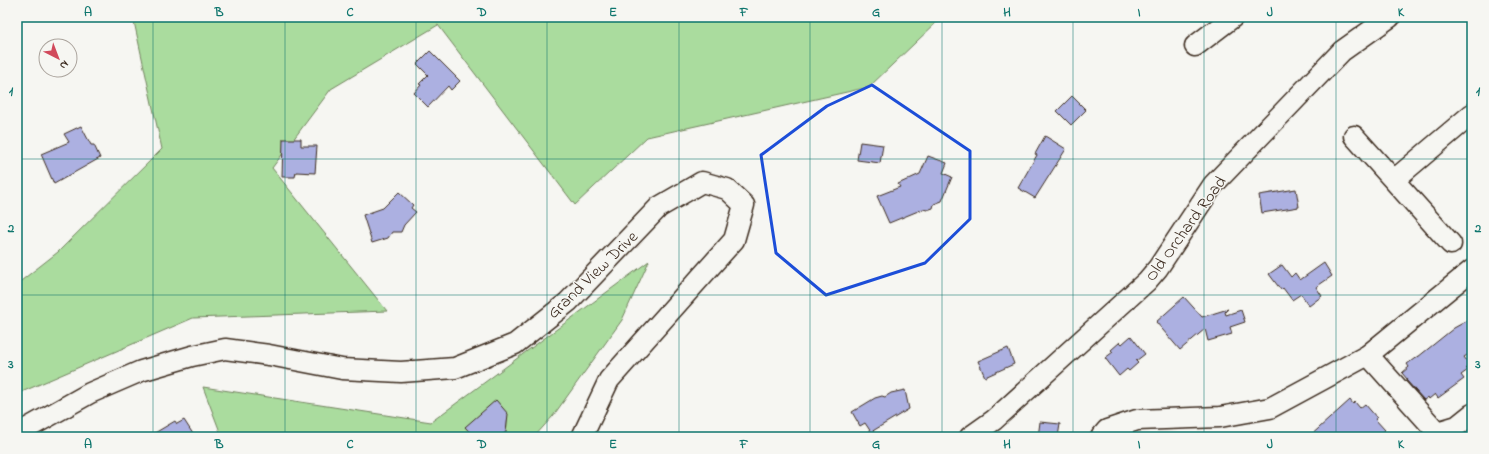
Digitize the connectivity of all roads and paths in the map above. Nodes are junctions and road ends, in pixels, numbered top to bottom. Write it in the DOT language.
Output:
graph roads {
  1 [pos="1233,17"];
  2 [pos="1390,17"];
  3 [pos="1195,46"];
  4 [pos="1472,114"];
  5 [pos="1354,136"];
  6 [pos="1394,180"];
  7 [pos="1451,244"];
  8 [pos="1472,270"];
  9 [pos="1368,355"];
  10 [pos="1472,414"];
  11 [pos="17,434"];
  12 [pos="1437,435"];
  13 [pos="582,437"];
  14 [pos="970,437"];
  15 [pos="1101,437"];
  1 -- 3 [label="street"];
  2 -- 14 [label="street, Old Orchard Road"];
  4 -- 6 [label="street"];
  5 -- 6 [label="street"];
  6 -- 7 [label="street"];
  8 -- 9 [label="street"];
  9 -- 12 [label="street"];
  9 -- 15 [label="street"];
  10 -- 12 [label="street"];
  11 -- 13 [label="street, Grand View Drive"];
}
